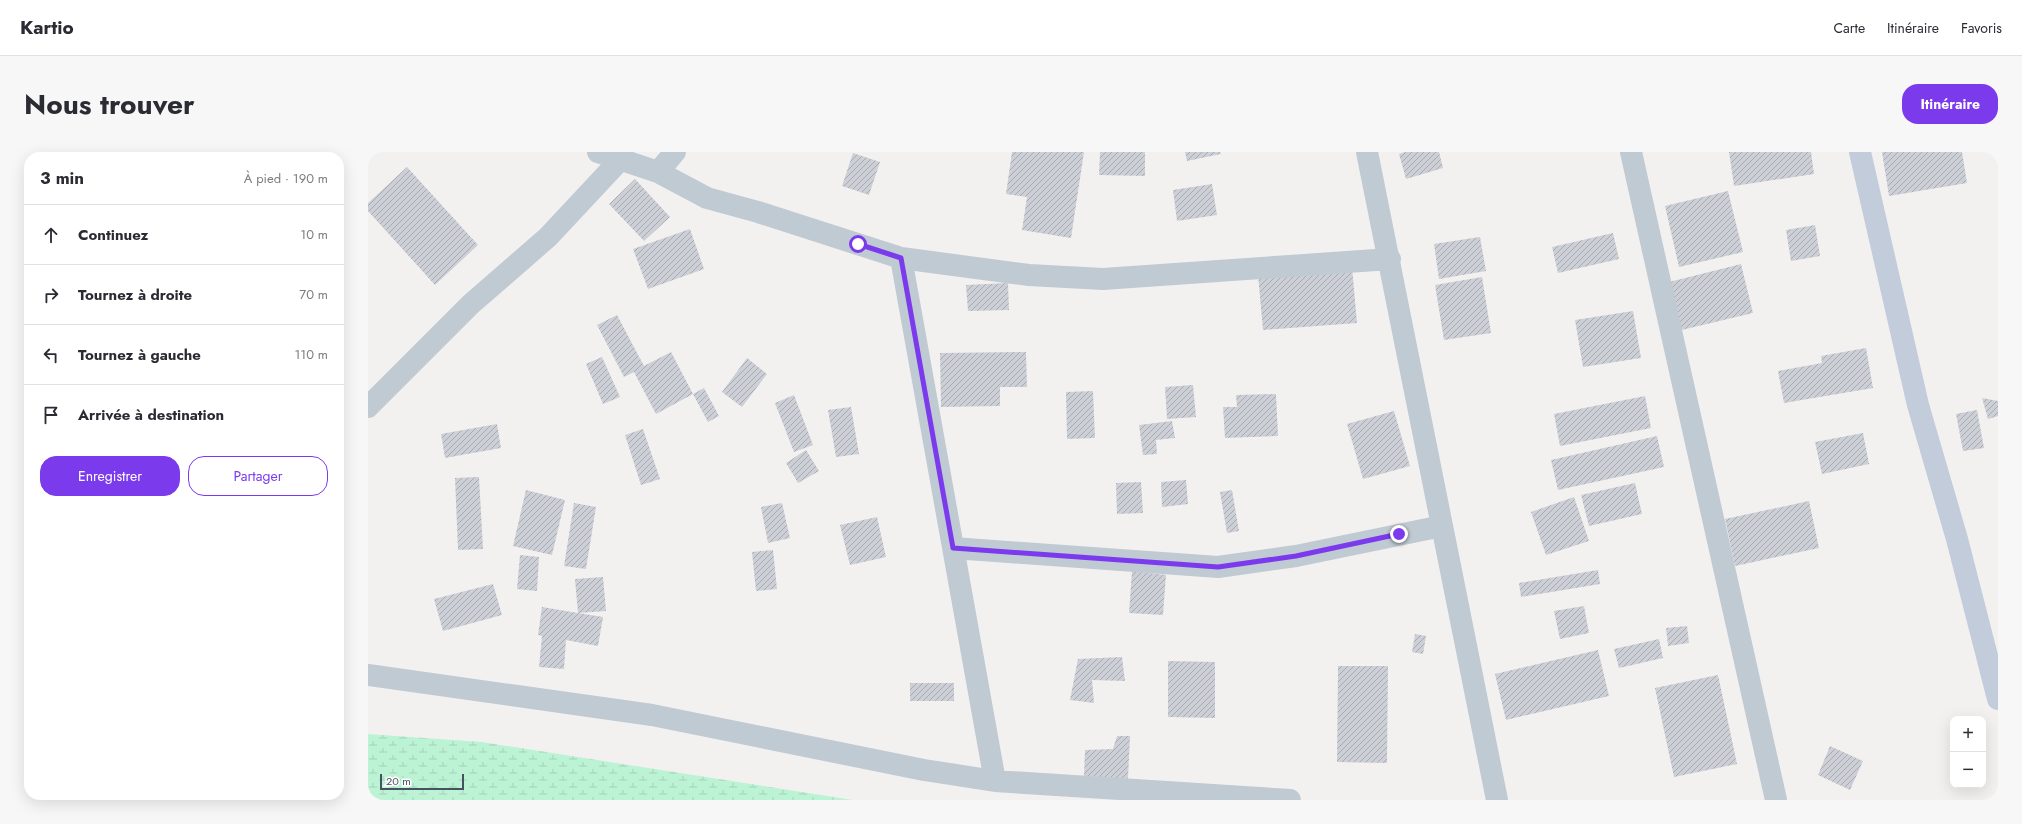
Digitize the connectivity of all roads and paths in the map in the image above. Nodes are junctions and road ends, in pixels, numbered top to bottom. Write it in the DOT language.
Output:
graph roads {
  1 [pos="598,152"];
  2 [pos="675,152"];
  3 [pos="1367,152"];
  4 [pos="1631,152"];
  5 [pos="1860,152"];
  6 [pos="620,160"];
  7 [pos="658,172"];
  8 [pos="901,258"];
  9 [pos="1390,259"];
  10 [pos="368,407"];
  11 [pos="1442,526"];
  12 [pos="953,548"];
  13 [pos="368,675"];
  14 [pos="1998,699"];
  15 [pos="995,780"];
  16 [pos="1290,800"];
  17 [pos="1497,800"];
  18 [pos="1776,800"];
  1 -- 6 [label="street"];
  2 -- 7 [label="street"];
  3 -- 9 [label="street"];
  4 -- 18 [label="street"];
  5 -- 14 [label="main road"];
  6 -- 7 [label="street"];
  6 -- 10 [label="street"];
  7 -- 8 [label="street"];
  8 -- 9 [label="street"];
  8 -- 12 [label="street"];
  9 -- 11 [label="street"];
  11 -- 12 [label="street"];
  11 -- 17 [label="street"];
  12 -- 15 [label="street"];
  13 -- 15 [label="street"];
  15 -- 16 [label="street"];
}
